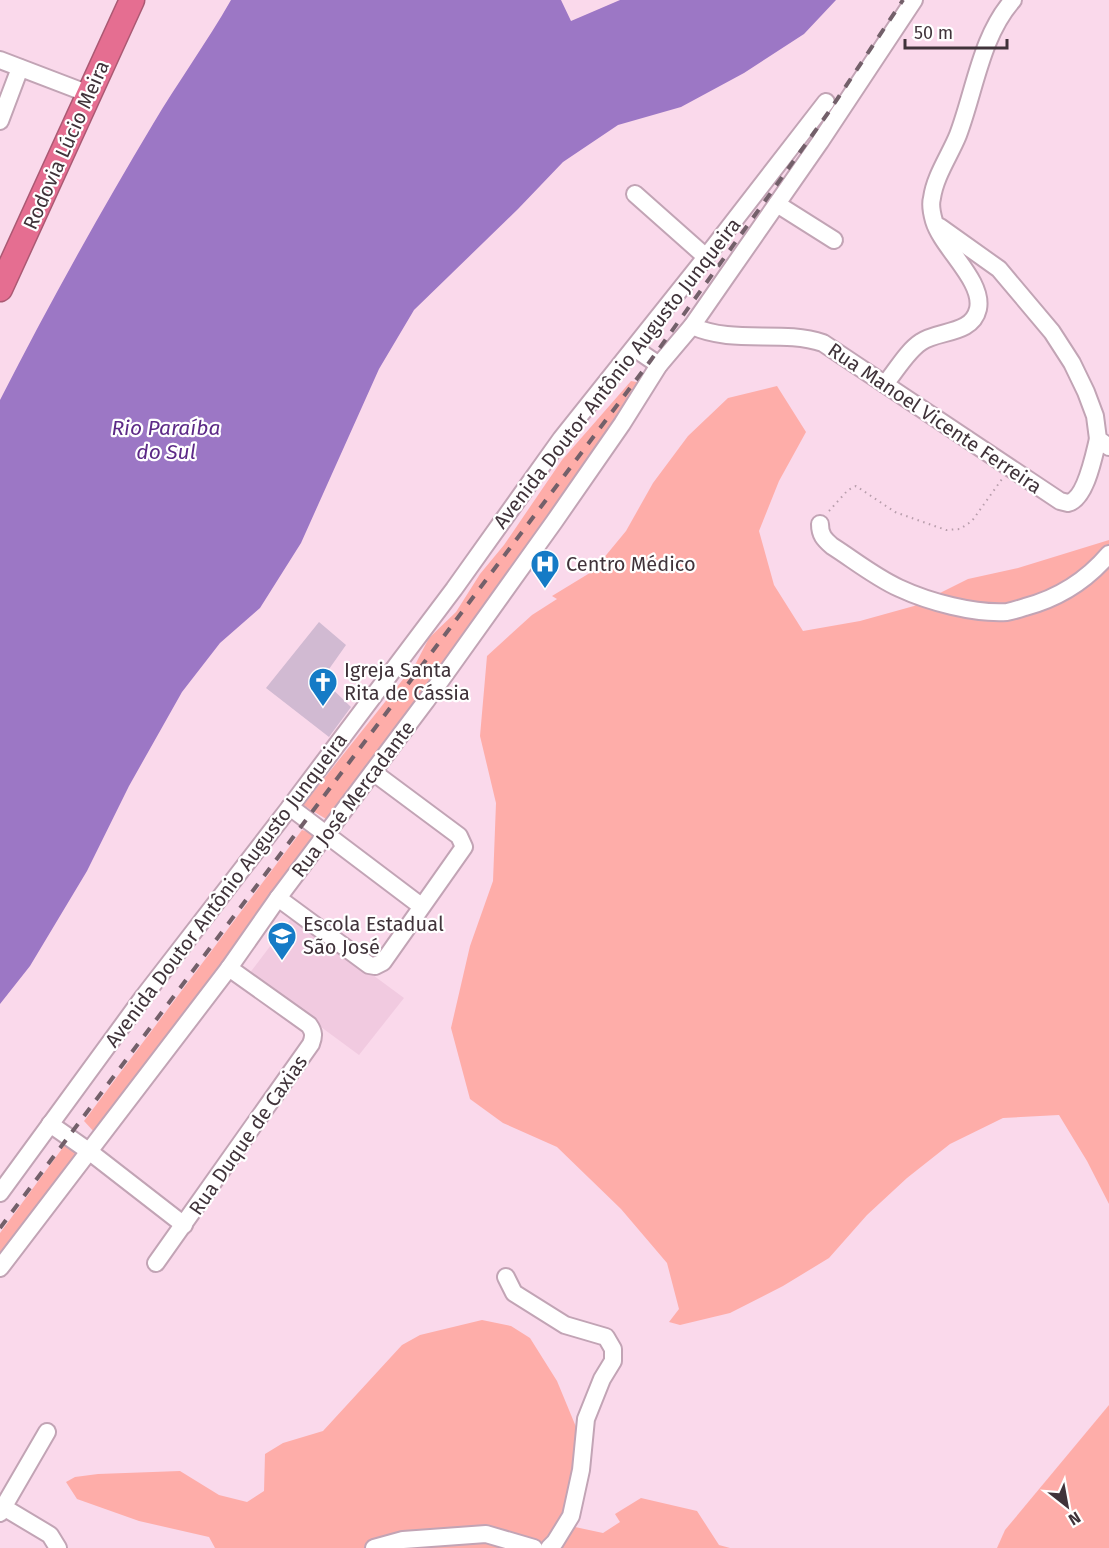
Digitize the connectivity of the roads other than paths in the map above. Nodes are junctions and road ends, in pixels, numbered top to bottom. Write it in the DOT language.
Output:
graph roads {
  1 [pos="132,0"];
  2 [pos="914,0"];
  3 [pos="1013,0"];
  4 [pos="0,60"];
  5 [pos="20,68"];
  6 [pos="89,94"];
  7 [pos="826,102"];
  8 [pos="0,121"];
  9 [pos="635,194"];
  10 [pos="777,204"];
  11 [pos="934,223"];
  12 [pos="834,240"];
  13 [pos="706,257"];
  14 [pos="0,290"];
  15 [pos="692,326"];
  16 [pos="634,348"];
  17 [pos="659,365"];
  18 [pos="885,384"];
  19 [pos="1103,443"];
  20 [pos="820,524"];
  21 [pos="1109,554"];
  22 [pos="373,772"];
  23 [pos="290,807"];
  24 [pos="327,833"];
  25 [pos="279,898"];
  26 [pos="421,906"];
  27 [pos="229,968"];
  28 [pos="50,1124"];
  29 [pos="90,1152"];
  30 [pos="0,1193"];
  31 [pos="184,1226"];
  32 [pos="156,1263"];
  33 [pos="0,1268"];
  34 [pos="506,1277"];
  35 [pos="47,1432"];
  36 [pos="1,1508"];
  37 [pos="58,1548"];
  38 [pos="374,1548"];
  39 [pos="534,1548"];
  40 [pos="549,1548"];
  1 -- 6 [label="highway, Rodovia Lúcio Meira"];
  2 -- 10 [label="street, Rua José Mercadante"];
  3 -- 11 [label="street"];
  4 -- 5 [label="street"];
  5 -- 6 [label="street"];
  5 -- 8 [label="street"];
  6 -- 14 [label="highway, Rodovia Lúcio Meira"];
  7 -- 13 [label="street, Avenida Doutor Antônio Augusto Junqueira"];
  9 -- 13 [label="street"];
  10 -- 12 [label="street"];
  10 -- 15 [label="street, Rua José Mercadante"];
  11 -- 18 [label="street"];
  11 -- 19 [label="street"];
  13 -- 16 [label="street, Avenida Doutor Antônio Augusto Junqueira"];
  15 -- 17 [label="street, Rua José Mercadante"];
  15 -- 18 [label="street, Rua Manoel Vicente Ferreira"];
  16 -- 17 [label="street"];
  16 -- 23 [label="street, Avenida Doutor Antônio Augusto Junqueira"];
  17 -- 22 [label="street, Rua José Mercadante"];
  18 -- 19 [label="street, Rua Manoel Vicente Ferreira"];
  20 -- 21 [label="street"];
  22 -- 24 [label="street, Rua José Mercadante"];
  22 -- 26 [label="street"];
  23 -- 24 [label="street"];
  23 -- 28 [label="street, Avenida Doutor Antônio Augusto Junqueira"];
  24 -- 25 [label="street, Rua José Mercadante"];
  24 -- 26 [label="street"];
  25 -- 26 [label="street"];
  25 -- 27 [label="street, Rua José Mercadante"];
  27 -- 29 [label="street, Rua José Mercadante"];
  27 -- 31 [label="street, Rua Duque de Caxias"];
  28 -- 29 [label="street"];
  28 -- 30 [label="street, Avenida Doutor Antônio Augusto Junqueira"];
  29 -- 31 [label="street"];
  29 -- 33 [label="street, Rua José Mercadante"];
  31 -- 32 [label="street, Rua Duque de Caxias"];
  34 -- 40 [label="street"];
  35 -- 36 [label="street"];
  36 -- 37 [label="street"];
  38 -- 39 [label="street"];
}
